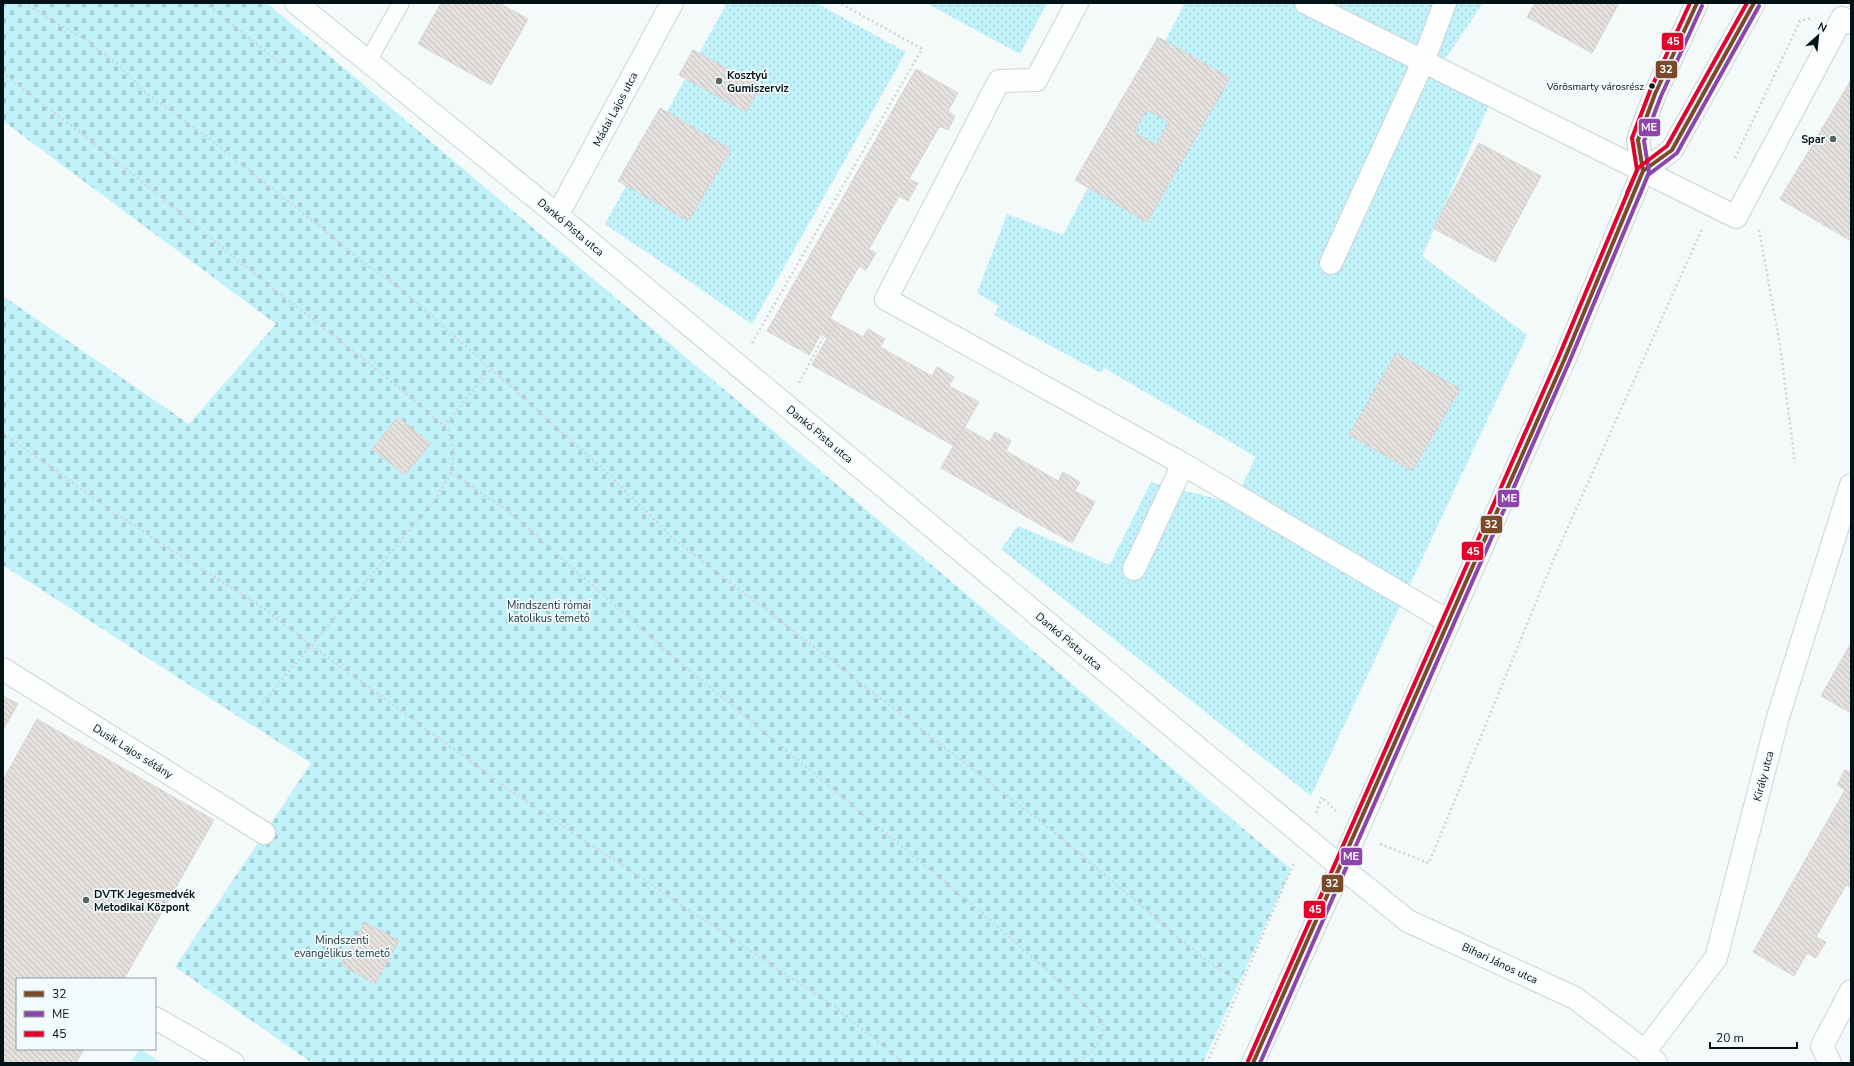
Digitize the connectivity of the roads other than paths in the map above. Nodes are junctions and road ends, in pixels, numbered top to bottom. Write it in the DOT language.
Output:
graph roads {
  1 [pos="296,3"];
  2 [pos="401,3"];
  3 [pos="672,3"];
  4 [pos="1077,3"];
  5 [pos="1306,3"];
  6 [pos="1445,3"];
  7 [pos="1697,3"];
  8 [pos="1754,3"];
  9 [pos="1851,23"];
  10 [pos="368,61"];
  11 [pos="1422,62"];
  12 [pos="1643,171"];
  13 [pos="556,214"];
  14 [pos="1331,263"];
  15 [pos="1182,464"];
  16 [pos="1851,485"];
  17 [pos="1134,569"];
  18 [pos="1449,622"];
  19 [pos="3,669"];
  20 [pos="264,833"];
  21 [pos="1342,867"];
  22 [pos="1851,991"];
  23 [pos="156,1019"];
  24 [pos="1651,1057"];
  25 [pos="233,1063"];
  26 [pos="1253,1063"];
  27 [pos="1830,1063"];
  1 -- 10 [label="street, Dankó Pista utca"];
  2 -- 10 [label="lane"];
  3 -- 13 [label="street, Mádai Lajos utca"];
  4 -- 15 [label="street"];
  5 -- 11 [label="street"];
  6 -- 11 [label="street"];
  7 -- 12 [label="street"];
  8 -- 12 [label="street"];
  9 -- 12 [label="street"];
  10 -- 13 [label="street, Dankó Pista utca"];
  11 -- 12 [label="street"];
  11 -- 14 [label="street"];
  12 -- 18 [label="street"];
  13 -- 21 [label="street, Dankó Pista utca"];
  15 -- 17 [label="street"];
  15 -- 18 [label="street"];
  16 -- 24 [label="street, Király utca"];
  18 -- 21 [label="street"];
  19 -- 20 [label="street, Dusik Lajos sétány"];
  21 -- 24 [label="street, Bihari János utca"];
  21 -- 26 [label="street"];
  22 -- 27 [label="street"];
  23 -- 25 [label="street"];
}
